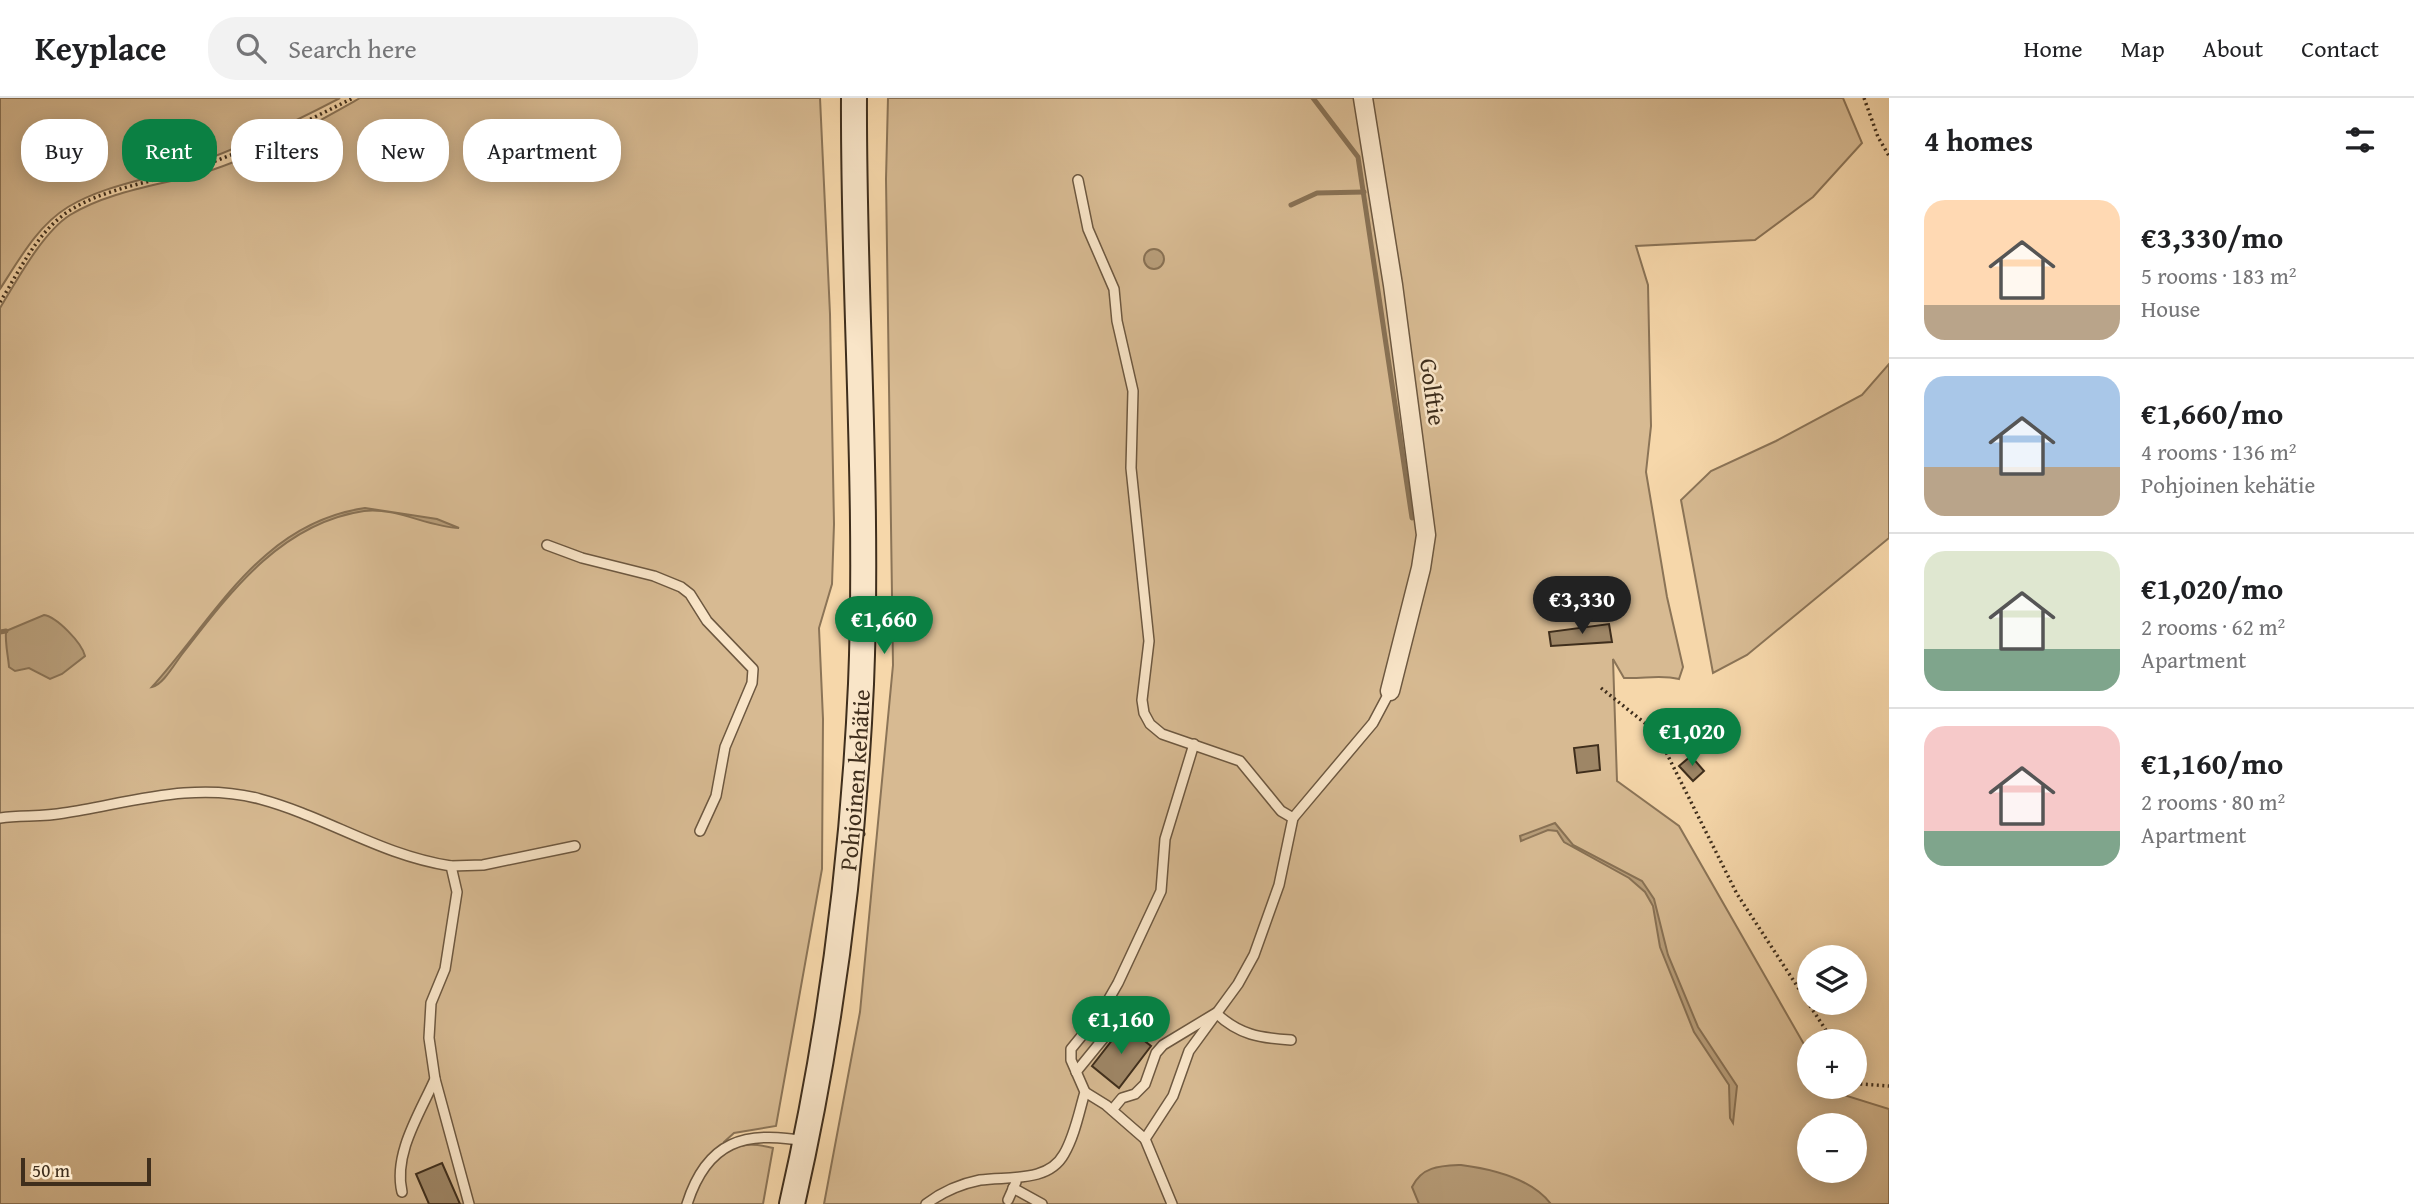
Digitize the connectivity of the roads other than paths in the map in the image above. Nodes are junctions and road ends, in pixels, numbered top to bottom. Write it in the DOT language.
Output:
graph roads {
  1 [pos="854,98"];
  2 [pos="1363,98"];
  3 [pos="1078,180"];
  4 [pos="547,545"];
  5 [pos="1390,691"];
  6 [pos="1194,744"];
  7 [pos="0,818"];
  8 [pos="1293,818"];
  9 [pos="701,831"];
  10 [pos="575,846"];
  11 [pos="452,866"];
  12 [pos="1216,1013"];
  13 [pos="1107,1034"];
  14 [pos="1291,1040"];
  15 [pos="1076,1072"];
  16 [pos="435,1079"];
  17 [pos="1085,1092"];
  18 [pos="1112,1110"];
  19 [pos="1145,1139"];
  20 [pos="806,1141"];
  21 [pos="1017,1178"];
  22 [pos="1013,1188"];
  23 [pos="402,1192"];
  24 [pos="1009,1200"];
  25 [pos="1168,1202"];
  26 [pos="469,1204"];
  27 [pos="687,1204"];
  28 [pos="792,1204"];
  29 [pos="926,1204"];
  30 [pos="1042,1204"];
  1 -- 20 [label="main road, Pohjoinen kehätie"];
  2 -- 5 [label="street, Golftie"];
  3 -- 6 [label="lane"];
  4 -- 9 [label="lane"];
  5 -- 8 [label="lane"];
  6 -- 8 [label="lane"];
  6 -- 15 [label="lane"];
  7 -- 11 [label="lane"];
  8 -- 12 [label="lane"];
  10 -- 11 [label="lane"];
  11 -- 16 [label="lane"];
  12 -- 14 [label="lane"];
  12 -- 18 [label="lane"];
  12 -- 19 [label="lane"];
  13 -- 15 [label="lane"];
  15 -- 17 [label="lane"];
  16 -- 23 [label="lane"];
  16 -- 26 [label="lane"];
  17 -- 18 [label="lane"];
  17 -- 21 [label="lane"];
  18 -- 19 [label="lane"];
  19 -- 25 [label="lane"];
  20 -- 27 [label="lane"];
  20 -- 28 [label="main road, Pohjoinen kehätie"];
  21 -- 22 [label="lane"];
  21 -- 29 [label="lane"];
  22 -- 24 [label="lane"];
  22 -- 30 [label="lane"];
}
